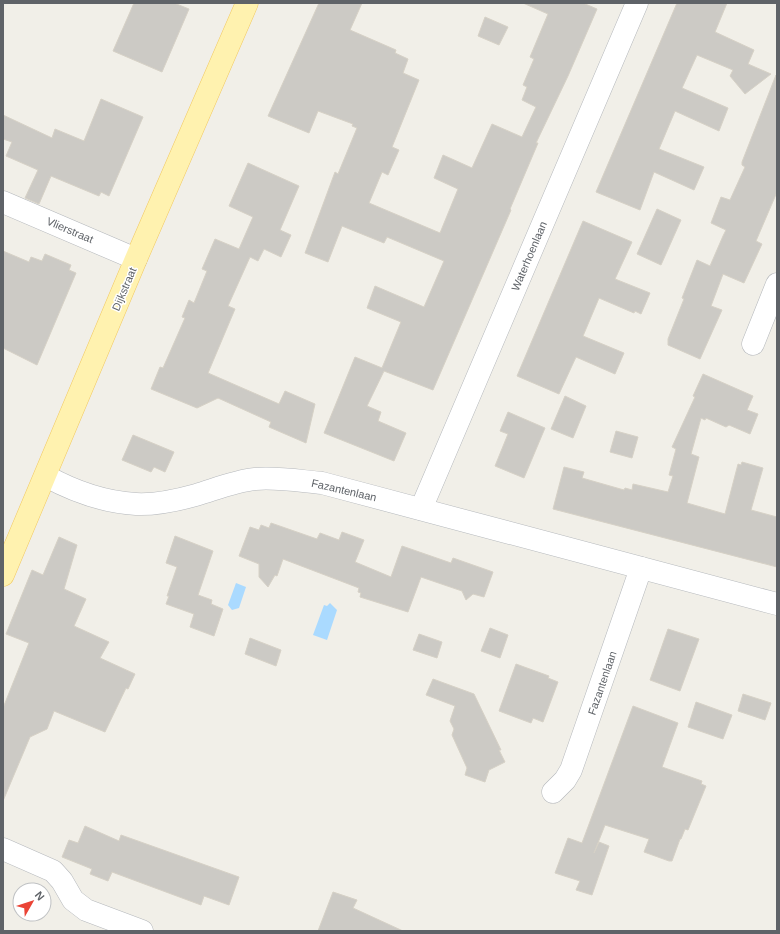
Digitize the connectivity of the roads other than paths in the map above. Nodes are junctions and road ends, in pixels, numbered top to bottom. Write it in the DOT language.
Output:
graph roads {
  1 [pos="247,3"];
  2 [pos="637,3"];
  3 [pos="3,202"];
  4 [pos="136,259"];
  5 [pos="777,284"];
  6 [pos="753,344"];
  7 [pos="46,476"];
  8 [pos="421,509"];
  9 [pos="641,568"];
  10 [pos="3,575"];
  11 [pos="777,604"];
  12 [pos="553,792"];
  13 [pos="3,849"];
  14 [pos="142,931"];
  1 -- 4 [label="main road, Dijkstraat"];
  2 -- 8 [label="street, Waterhoenlaan"];
  3 -- 4 [label="street, Vlierstraat"];
  4 -- 7 [label="main road, Dijkstraat"];
  5 -- 6 [label="street"];
  7 -- 8 [label="street, Fazantenlaan"];
  7 -- 10 [label="main road, Dijkstraat"];
  8 -- 9 [label="street, Fazantenlaan"];
  9 -- 11 [label="street, Fazantenlaan"];
  9 -- 12 [label="street, Fazantenlaan"];
  13 -- 14 [label="street"];
}
